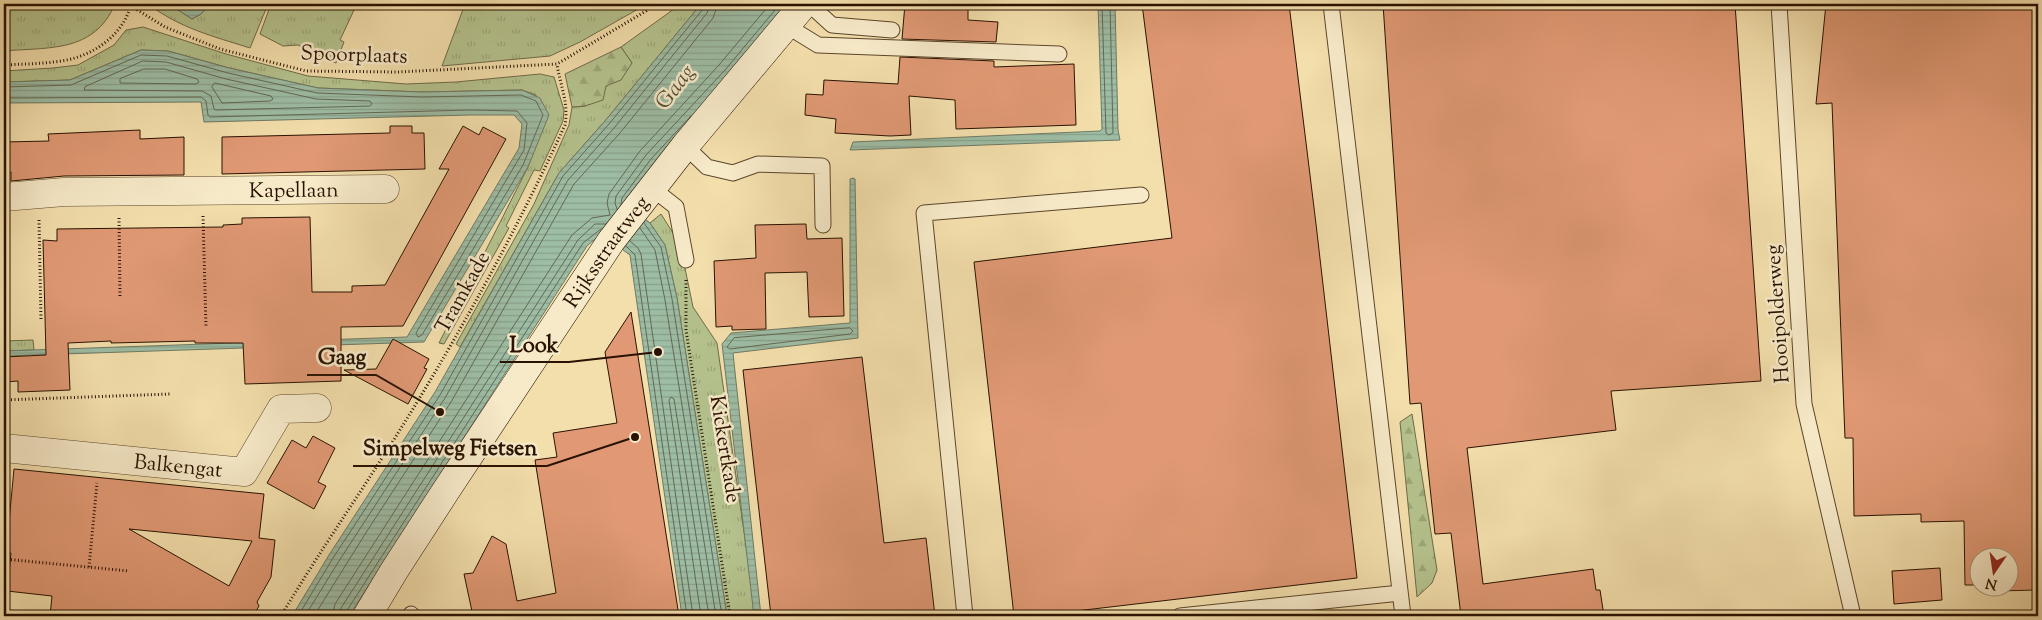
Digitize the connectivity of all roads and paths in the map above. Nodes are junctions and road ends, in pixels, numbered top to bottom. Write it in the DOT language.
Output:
graph roads {
  1 [pos="653,4"];
  2 [pos="804,4"];
  3 [pos="809,4"];
  4 [pos="1331,4"];
  5 [pos="1779,4"];
  6 [pos="131,5"];
  7 [pos="787,26"];
  8 [pos="892,30"];
  9 [pos="1059,54"];
  10 [pos="558,64"];
  11 [pos="4,65"];
  12 [pos="685,146"];
  13 [pos="385,189"];
  14 [pos="653,189"];
  15 [pos="202,190"];
  16 [pos="118,192"];
  17 [pos="38,194"];
  18 [pos="1141,195"];
  19 [pos="4,197"];
  20 [pos="823,225"];
  21 [pos="686,260"];
  22 [pos="685,287"];
  23 [pos="120,297"];
  24 [pos="41,320"];
  25 [pos="206,328"];
  26 [pos="170,394"];
  27 [pos="4,400"];
  28 [pos="317,408"];
  29 [pos="4,448"];
  30 [pos="99,457"];
  31 [pos="4,559"];
  32 [pos="89,567"];
  33 [pos="129,571"];
  34 [pos="1400,593"];
  35 [pos="281,616"];
  36 [pos="367,616"];
  37 [pos="730,616"];
  38 [pos="965,616"];
  39 [pos="1180,616"];
  40 [pos="1403,616"];
  41 [pos="1853,616"];
  1 -- 10 [label="path"];
  2 -- 7 [label="street, Rijksstraatweg"];
  3 -- 8 [label="lane"];
  4 -- 34 [label="lane"];
  5 -- 41 [label="lane, Hooipolderweg"];
  6 -- 10 [label="path, Spoorplaats"];
  6 -- 11 [label="path"];
  7 -- 9 [label="lane"];
  7 -- 12 [label="street, Rijksstraatweg"];
  10 -- 35 [label="path, Tramkade"];
  12 -- 14 [label="street, Rijksstraatweg"];
  12 -- 20 [label="lane"];
  13 -- 15 [label="street, Kapellaan"];
  14 -- 21 [label="lane"];
  14 -- 36 [label="street, Rijksstraatweg"];
  15 -- 16 [label="street, Kapellaan"];
  15 -- 25 [label="path"];
  16 -- 17 [label="street, Kapellaan"];
  16 -- 23 [label="path"];
  17 -- 19 [label="street, Kapellaan"];
  17 -- 24 [label="path"];
  18 -- 38 [label="lane"];
  22 -- 37 [label="path, Kickertkade"];
  26 -- 27 [label="path"];
  28 -- 30 [label="street, Balkengat"];
  29 -- 30 [label="street, Balkengat"];
  30 -- 32 [label="path"];
  31 -- 32 [label="path"];
  32 -- 33 [label="path"];
  34 -- 39 [label="lane"];
  34 -- 40 [label="lane"];
}
